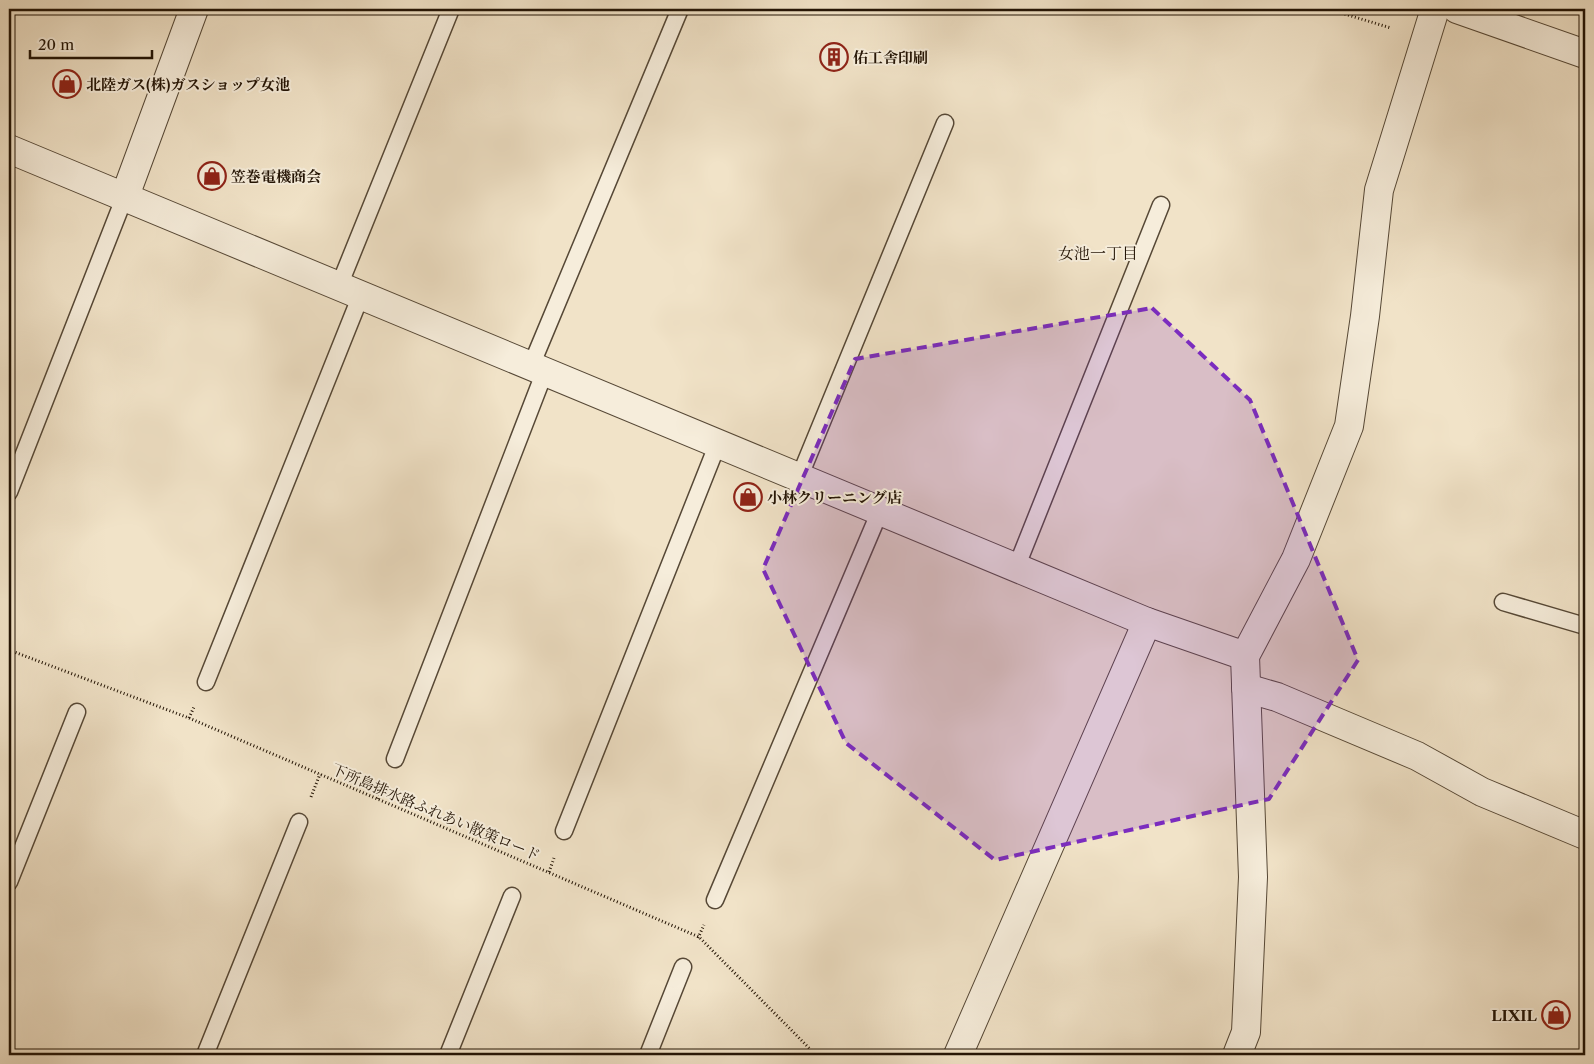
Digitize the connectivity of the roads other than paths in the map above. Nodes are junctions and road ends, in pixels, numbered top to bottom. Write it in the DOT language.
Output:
graph roads {
  1 [pos="194,9"];
  2 [pos="451,9"];
  3 [pos="680,9"];
  4 [pos="1434,9"];
  5 [pos="1457,9"];
  6 [pos="1585,54"];
  7 [pos="945,123"];
  8 [pos="9,149"];
  9 [pos="125,196"];
  10 [pos="1162,205"];
  11 [pos="350,290"];
  12 [pos="538,369"];
  13 [pos="718,444"];
  14 [pos="799,478"];
  15 [pos="9,492"];
  16 [pos="880,511"];
  17 [pos="1016,568"];
  18 [pos="1503,602"];
  19 [pos="1147,622"];
  20 [pos="1585,626"];
  21 [pos="1245,656"];
  22 [pos="206,682"];
  23 [pos="1246,688"];
  24 [pos="77,712"];
  25 [pos="395,759"];
  26 [pos="300,822"];
  27 [pos="564,831"];
  28 [pos="1585,835"];
  29 [pos="9,882"];
  30 [pos="512,896"];
  31 [pos="715,900"];
  32 [pos="682,967"];
  33 [pos="206,1055"];
  34 [pos="448,1055"];
  35 [pos="648,1055"];
  36 [pos="958,1055"];
  37 [pos="1237,1055"];
  1 -- 9 [label="street"];
  2 -- 11 [label="lane"];
  3 -- 12 [label="lane"];
  4 -- 21 [label="street"];
  5 -- 6 [label="street"];
  7 -- 14 [label="lane"];
  8 -- 9 [label="street"];
  9 -- 11 [label="street"];
  9 -- 15 [label="lane"];
  10 -- 17 [label="lane"];
  11 -- 12 [label="street"];
  11 -- 22 [label="lane"];
  12 -- 13 [label="street"];
  12 -- 25 [label="lane"];
  13 -- 14 [label="street"];
  13 -- 27 [label="lane"];
  14 -- 16 [label="street"];
  16 -- 17 [label="street"];
  16 -- 31 [label="lane"];
  17 -- 19 [label="street"];
  18 -- 20 [label="lane"];
  19 -- 21 [label="street"];
  19 -- 36 [label="street"];
  21 -- 23 [label="street"];
  23 -- 28 [label="street"];
  23 -- 37 [label="street"];
  24 -- 29 [label="lane"];
  26 -- 33 [label="lane"];
  30 -- 34 [label="lane"];
  32 -- 35 [label="lane"];
}
